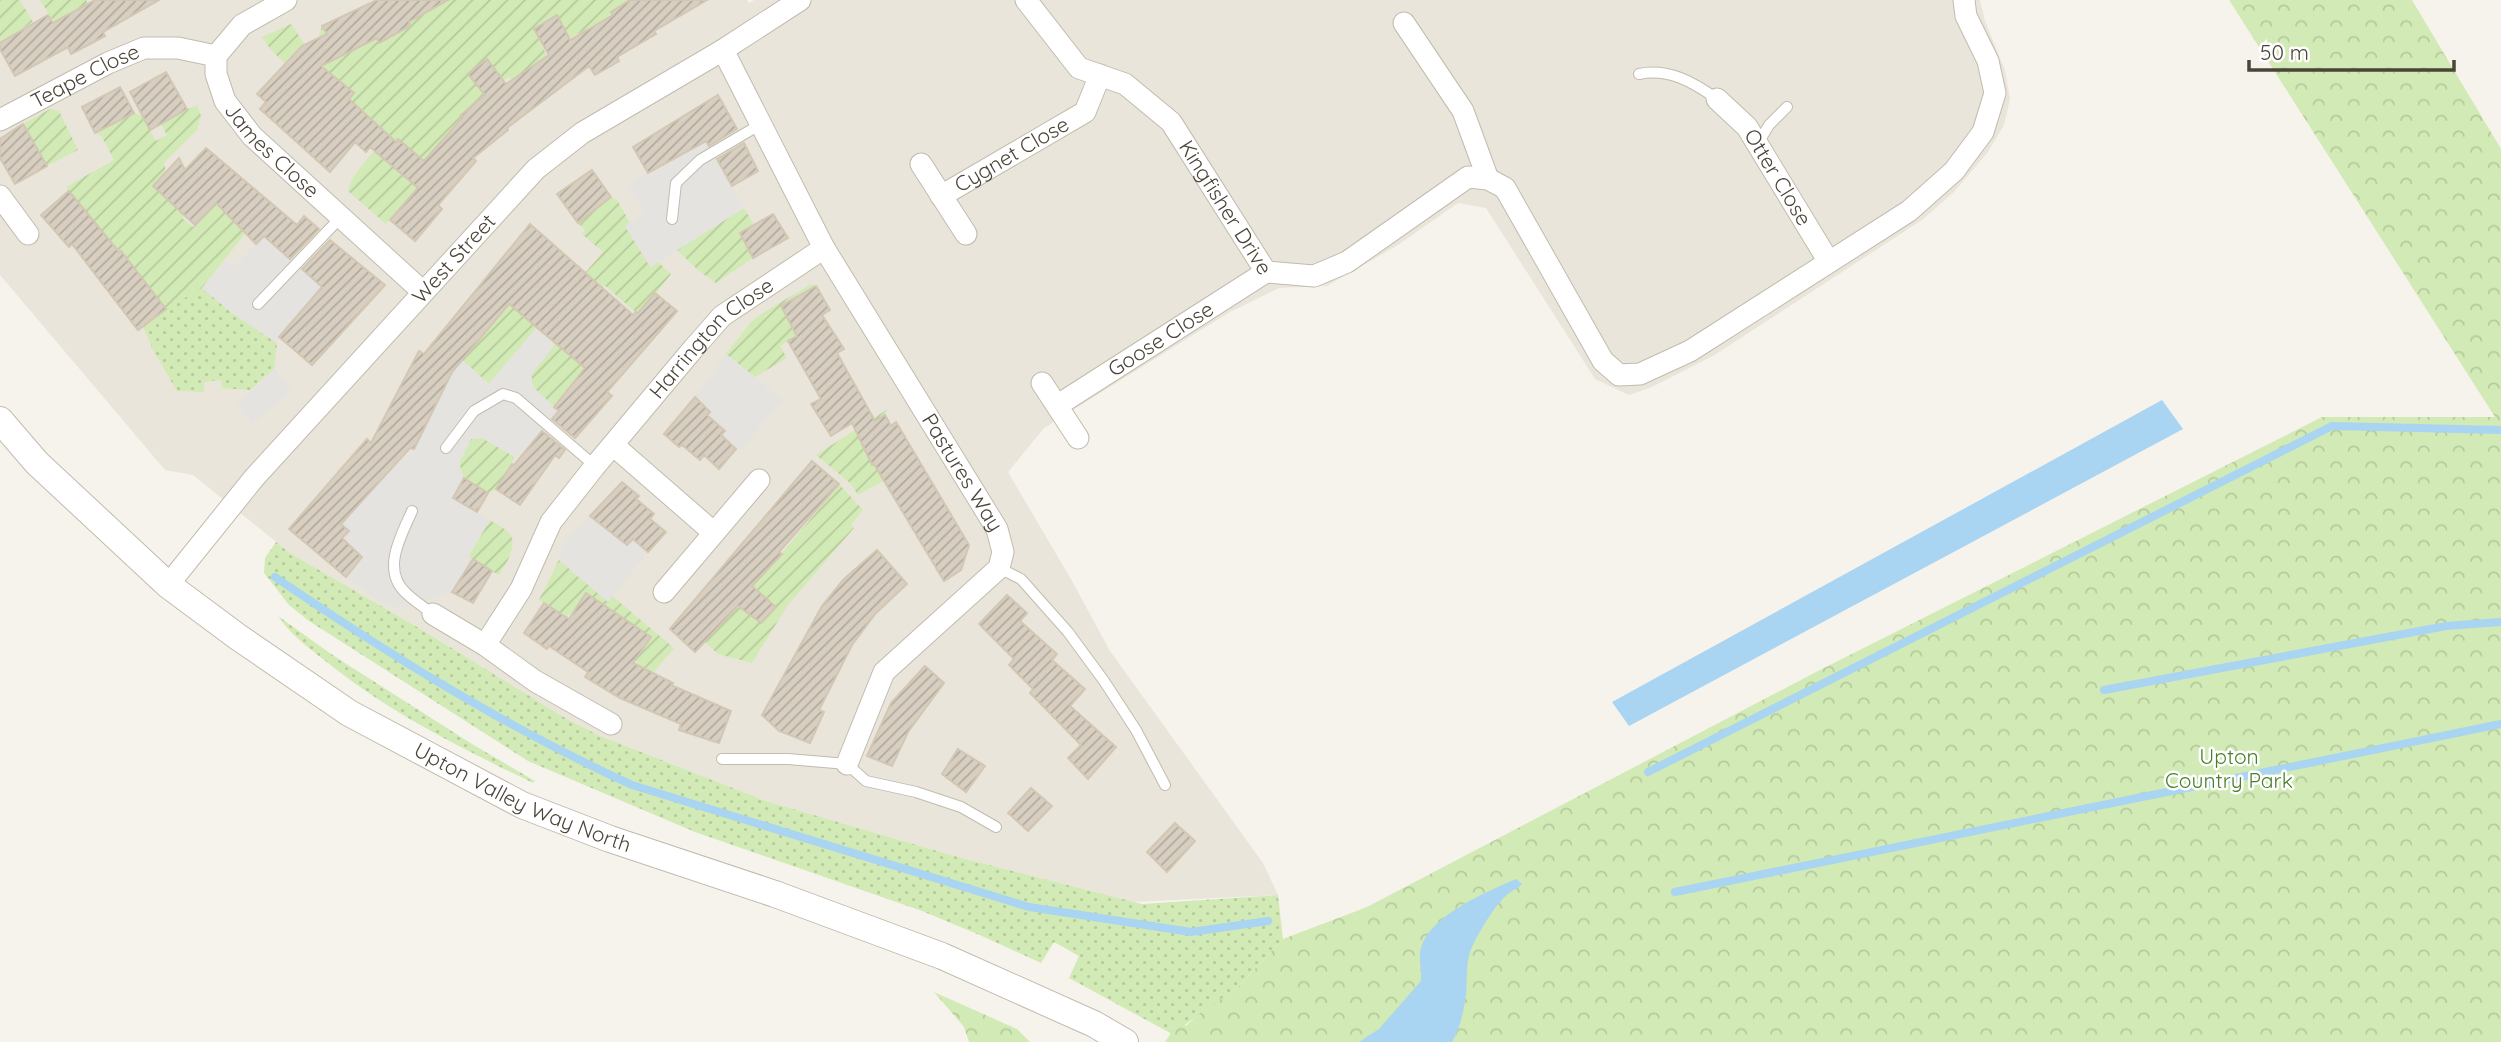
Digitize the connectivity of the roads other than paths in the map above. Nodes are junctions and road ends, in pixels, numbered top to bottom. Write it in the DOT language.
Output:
graph roads {
  1 [pos="286,0"];
  2 [pos="800,0"];
  3 [pos="1026,0"];
  4 [pos="1964,0"];
  5 [pos="1404,23"];
  6 [pos="723,50"];
  7 [pos="216,56"];
  8 [pos="1639,74"];
  9 [pos="1100,75"];
  10 [pos="1717,99"];
  11 [pos="1787,107"];
  12 [pos="3,113"];
  13 [pos="761,124"];
  14 [pos="1757,145"];
  15 [pos="921,164"];
  16 [pos="1488,179"];
  17 [pos="0,196"];
  18 [pos="941,196"];
  19 [pos="341,217"];
  20 [pos="672,219"];
  21 [pos="28,234"];
  22 [pos="966,234"];
  23 [pos="824,248"];
  24 [pos="1829,261"];
  25 [pos="1266,272"];
  26 [pos="423,292"];
  27 [pos="258,304"];
  28 [pos="1042,383"];
  29 [pos="1058,405"];
  30 [pos="0,420"];
  31 [pos="1078,438"];
  32 [pos="613,445"];
  33 [pos="446,448"];
  34 [pos="595,466"];
  35 [pos="759,480"];
  36 [pos="412,510"];
  37 [pos="713,532"];
  38 [pos="999,568"];
  39 [pos="168,584"];
  40 [pos="664,592"];
  41 [pos="433,614"];
  42 [pos="485,645"];
  43 [pos="611,724"];
  44 [pos="722,759"];
  45 [pos="847,764"];
  46 [pos="1165,785"];
  47 [pos="996,827"];
  48 [pos="1125,1042"];
  1 -- 7 [label="street"];
  2 -- 6 [label="street, West Street"];
  3 -- 9 [label="street, Kingfisher Drive"];
  4 -- 24 [label="street"];
  5 -- 16 [label="street"];
  6 -- 13 [label="street, Pastures Way"];
  6 -- 26 [label="street, West Street"];
  7 -- 12 [label="street, Teape Close"];
  7 -- 19 [label="street, James Close"];
  8 -- 10 [label="lane"];
  9 -- 18 [label="street, Cygnet Close"];
  9 -- 25 [label="street, Kingfisher Drive"];
  10 -- 14 [label="street, Otter Close"];
  11 -- 14 [label="lane"];
  13 -- 20 [label="lane"];
  13 -- 23 [label="street, Pastures Way"];
  14 -- 24 [label="street, Otter Close"];
  15 -- 18 [label="street, Cygnet Close"];
  16 -- 24 [label="street"];
  16 -- 25 [label="street, Kingfisher Drive"];
  17 -- 21 [label="street"];
  18 -- 22 [label="street, Cygnet Close"];
  19 -- 26 [label="street, James Close"];
  19 -- 27 [label="lane"];
  23 -- 32 [label="street, Harrington Close"];
  23 -- 38 [label="street, Pastures Way"];
  25 -- 29 [label="street, Goose Close"];
  26 -- 39 [label="street, West Street"];
  28 -- 29 [label="street"];
  29 -- 31 [label="street"];
  30 -- 39 [label="street, Upton Valley Way North"];
  32 -- 34 [label="street, Harrington Close"];
  32 -- 37 [label="street"];
  33 -- 34 [label="lane"];
  34 -- 42 [label="street, Harrington Close"];
  35 -- 37 [label="street"];
  36 -- 41 [label="lane"];
  37 -- 40 [label="street"];
  38 -- 45 [label="street"];
  38 -- 46 [label="lane"];
  39 -- 48 [label="street, Upton Valley Way North"];
  41 -- 42 [label="street"];
  42 -- 43 [label="street"];
  44 -- 45 [label="lane"];
  45 -- 47 [label="lane"];
}
